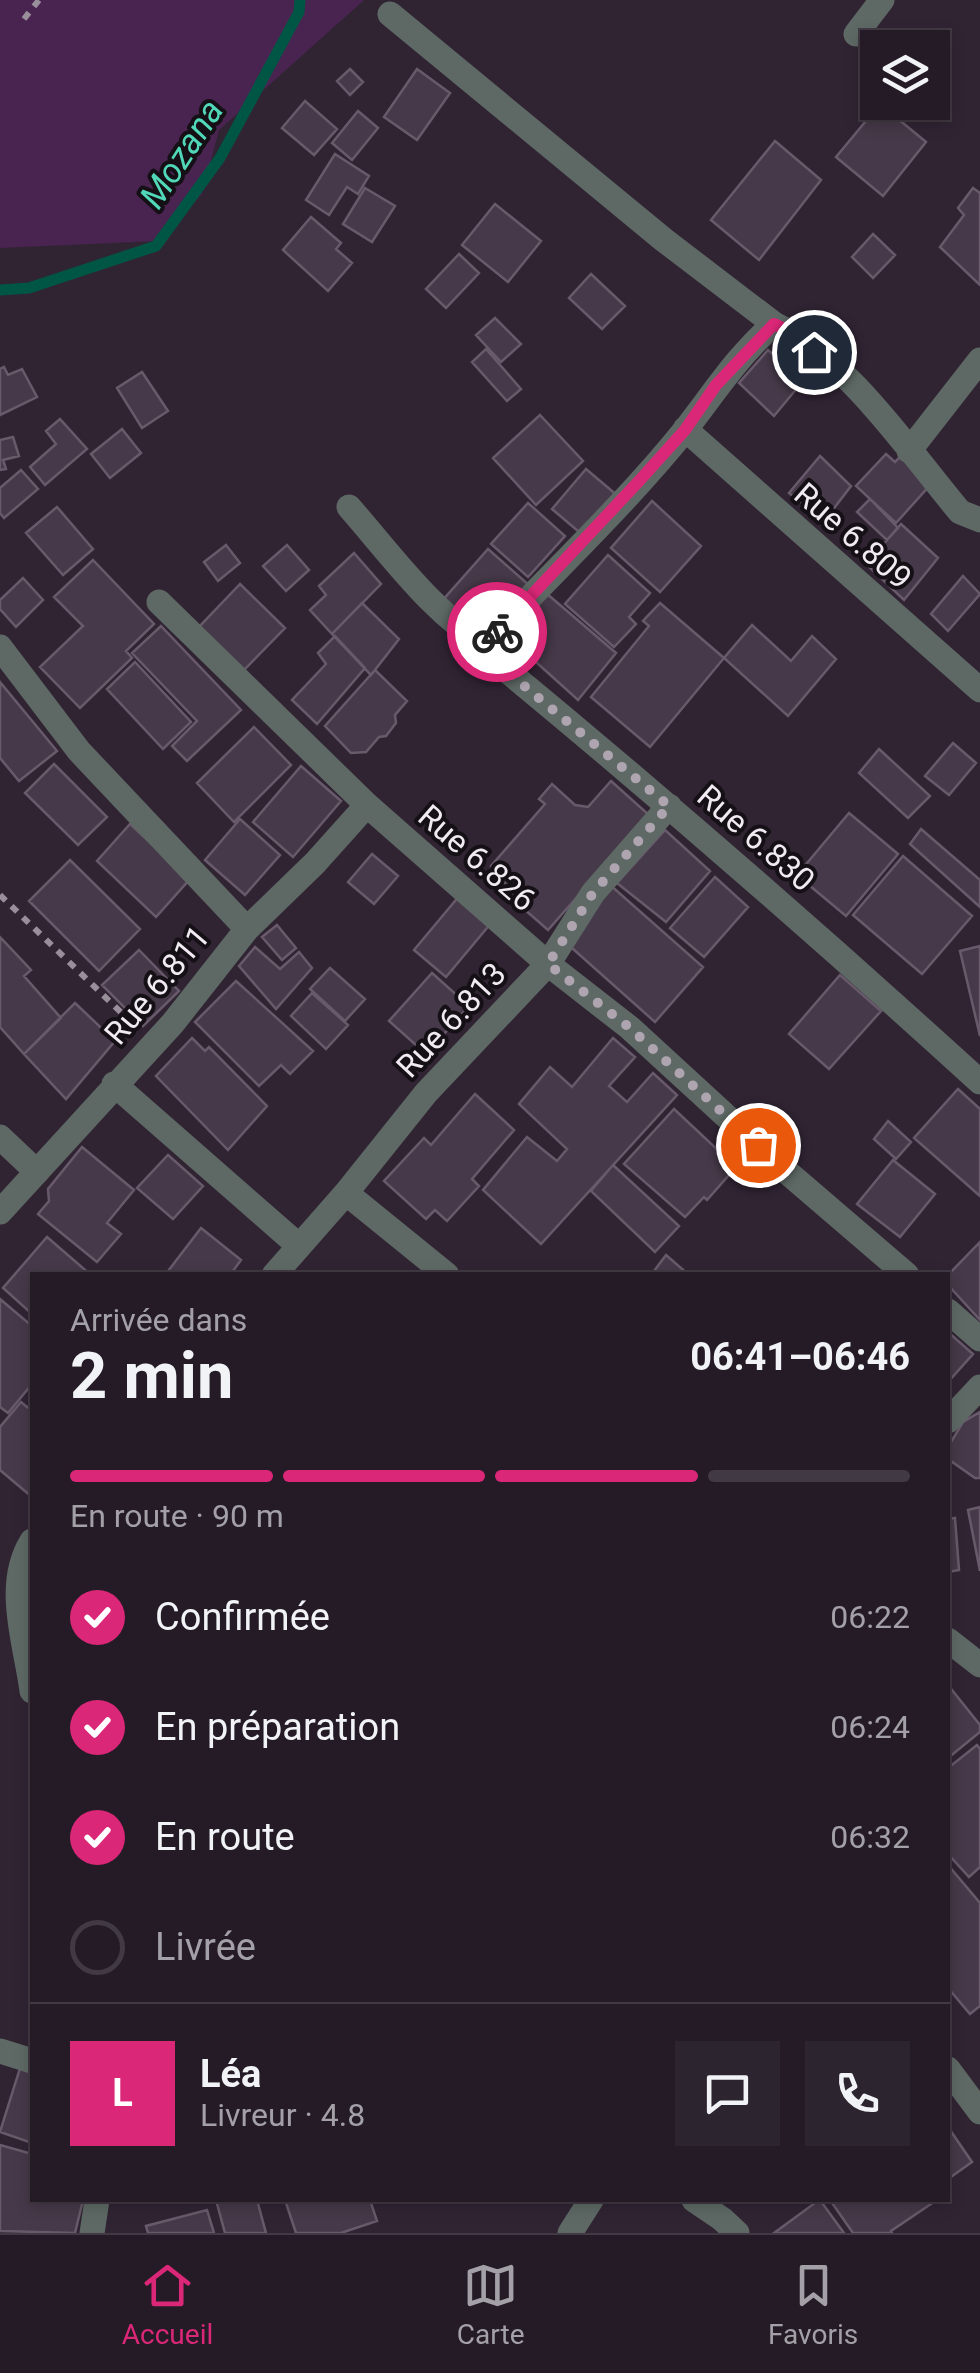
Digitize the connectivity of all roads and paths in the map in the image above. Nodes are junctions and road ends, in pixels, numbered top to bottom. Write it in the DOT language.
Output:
graph roads {
  1 [pos="38,0"];
  2 [pos="882,0"];
  3 [pos="390,14"];
  4 [pos="24,19"];
  5 [pos="856,34"];
  6 [pos="774,324"];
  7 [pos="980,360"];
  8 [pos="685,430"];
  9 [pos="909,451"];
  10 [pos="350,507"];
  11 [pos="980,520"];
  12 [pos="159,602"];
  13 [pos="0,647"];
  14 [pos="489,647"];
  15 [pos="980,690"];
  16 [pos="367,804"];
  17 [pos="669,806"];
  18 [pos="0,895"];
  19 [pos="247,929"];
  20 [pos="548,964"];
  21 [pos="153,1043"];
  22 [pos="980,1082"];
  23 [pos="114,1084"];
  24 [pos="0,1138"];
  25 [pos="37,1172"];
  26 [pos="346,1193"];
  27 [pos="0,1212"];
  28 [pos="299,1246"];
  29 [pos="277,1272"];
  30 [pos="443,1272"];
  31 [pos="904,1272"];
  32 [pos="950,1313"];
  33 [pos="980,1339"];
  34 [pos="980,1387"];
  35 [pos="950,1419"];
  36 [pos="30,1547"];
  37 [pos="17,1609"];
  38 [pos="950,1642"];
  39 [pos="980,1665"];
  40 [pos="30,1681"];
  41 [pos="0,2052"];
  42 [pos="30,2060"];
  43 [pos="950,2072"];
  44 [pos="980,2112"];
  45 [pos="96,2202"];
  46 [pos="590,2202"];
  47 [pos="697,2202"];
  48 [pos="92,2233"];
  49 [pos="570,2233"];
  50 [pos="737,2233"];
  1 -- 4 [label="path"];
  2 -- 5 [label="street"];
  3 -- 6 [label="street"];
  6 -- 8 [label="street"];
  6 -- 9 [label="street"];
  7 -- 9 [label="street"];
  8 -- 14 [label="street"];
  8 -- 15 [label="street, Rue 6.809"];
  9 -- 11 [label="street"];
  10 -- 14 [label="street, Rue 6.830"];
  12 -- 16 [label="street, Rue 6.826"];
  13 -- 19 [label="street"];
  14 -- 17 [label="street, Rue 6.830"];
  16 -- 19 [label="street, Rue 6.811"];
  16 -- 20 [label="street, Rue 6.826"];
  17 -- 20 [label="street, Rue 6.813"];
  17 -- 22 [label="street, Rue 6.830"];
  18 -- 21 [label="path"];
  19 -- 21 [label="street, Rue 6.811"];
  20 -- 26 [label="street, Rue 6.813"];
  20 -- 31 [label="street, Rue 6.826"];
  21 -- 23 [label="street, Rue 6.811"];
  23 -- 25 [label="street, Rue 6.811"];
  23 -- 28 [label="street"];
  24 -- 25 [label="street"];
  25 -- 27 [label="street, Rue 6.811"];
  26 -- 28 [label="street, Rue 6.813"];
  26 -- 30 [label="street"];
  28 -- 29 [label="street, Rue 6.813"];
  32 -- 33 [label="street"];
  34 -- 35 [label="street"];
  36 -- 37 [label="street"];
  37 -- 40 [label="street"];
  38 -- 39 [label="street"];
  41 -- 42 [label="street"];
  43 -- 44 [label="street"];
  45 -- 48 [label="street"];
  46 -- 49 [label="street"];
  47 -- 50 [label="street"];
}
